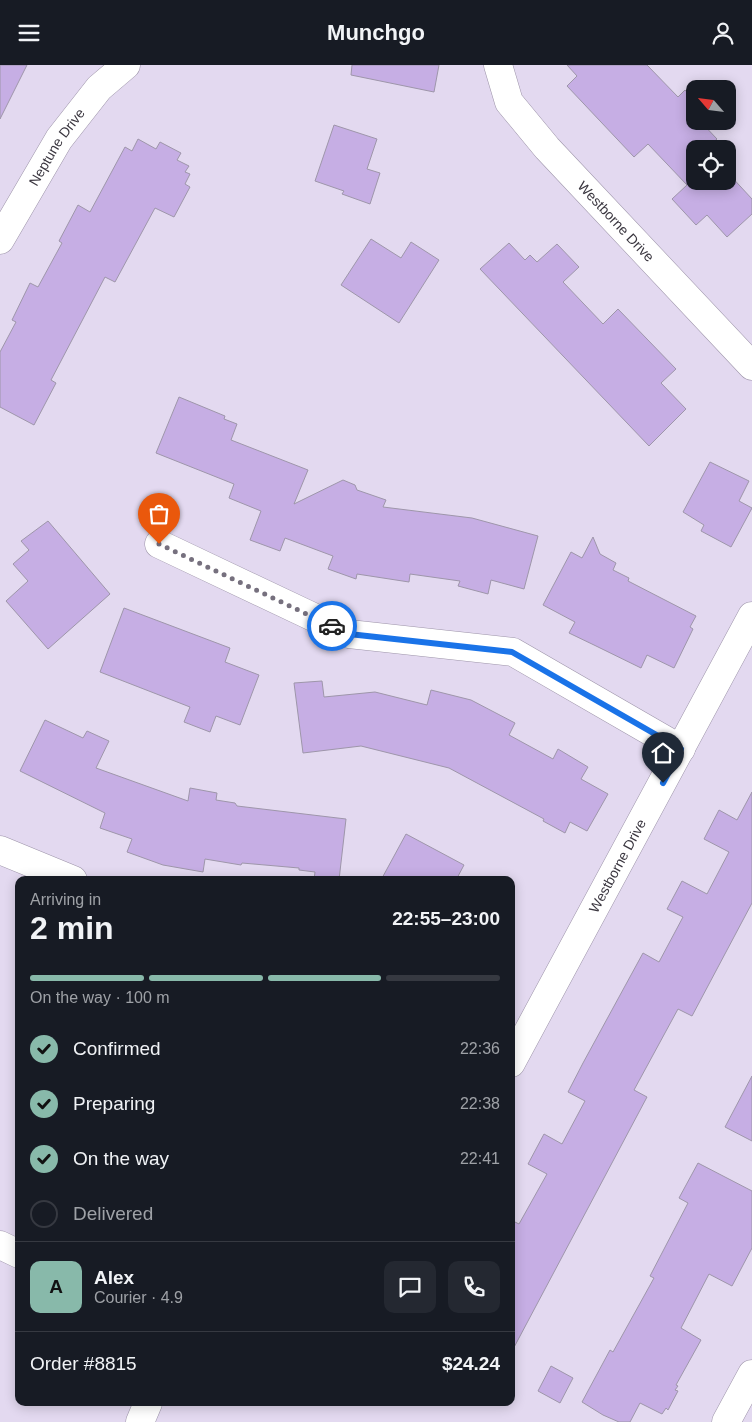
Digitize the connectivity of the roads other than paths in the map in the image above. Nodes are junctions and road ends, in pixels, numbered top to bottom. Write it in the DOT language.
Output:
graph roads {
  1 [pos="126,65"];
  2 [pos="498,65"];
  3 [pos="0,240"];
  4 [pos="752,366"];
  5 [pos="159,544"];
  6 [pos="752,616"];
  7 [pos="681,749"];
  8 [pos="0,850"];
  9 [pos="63,876"];
  10 [pos="519,1029"];
  11 [pos="515,1046"];
  12 [pos="0,1245"];
  13 [pos="15,1252"];
  14 [pos="752,1374"];
  15 [pos="147,1406"];
  16 [pos="140,1422"];
  17 [pos="726,1422"];
  1 -- 3 [label="street, Neptune Drive"];
  2 -- 4 [label="street, Westborne Drive"];
  5 -- 7 [label="street"];
  6 -- 7 [label="street, Westborne Drive"];
  7 -- 10 [label="street, Westborne Drive"];
  8 -- 9 [label="street"];
  10 -- 11 [label="street, Westborne Drive"];
  12 -- 13 [label="street"];
  14 -- 17 [label="street"];
  15 -- 16 [label="street"];
}
